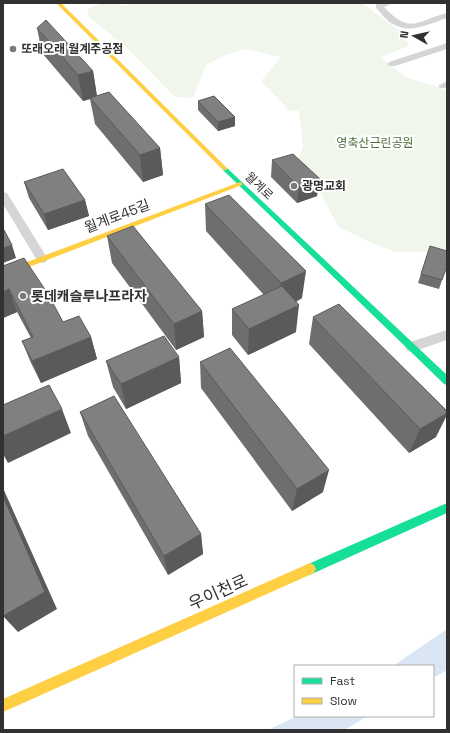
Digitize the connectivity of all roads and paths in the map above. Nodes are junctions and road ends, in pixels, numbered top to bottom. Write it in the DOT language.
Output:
graph roads {
  1 [pos="58,3"];
  2 [pos="389,3"];
  3 [pos="447,15"];
  4 [pos="447,46"];
  5 [pos="392,64"];
  6 [pos="240,184"];
  7 [pos="3,195"];
  8 [pos="42,259"];
  9 [pos="3,274"];
  10 [pos="447,335"];
  11 [pos="412,347"];
  12 [pos="447,381"];
  13 [pos="447,508"];
  14 [pos="3,706"];
  1 -- 6 [label="main road, 월계로"];
  2 -- 3 [label="street"];
  4 -- 5 [label="street"];
  6 -- 8 [label="main road, 월계로45길"];
  6 -- 11 [label="main road, 월계로"];
  7 -- 8 [label="street"];
  8 -- 9 [label="main road, 월계로45길"];
  10 -- 11 [label="street"];
  11 -- 12 [label="main road, 월계로"];
  13 -- 14 [label="main road, 우이천로"];
}
